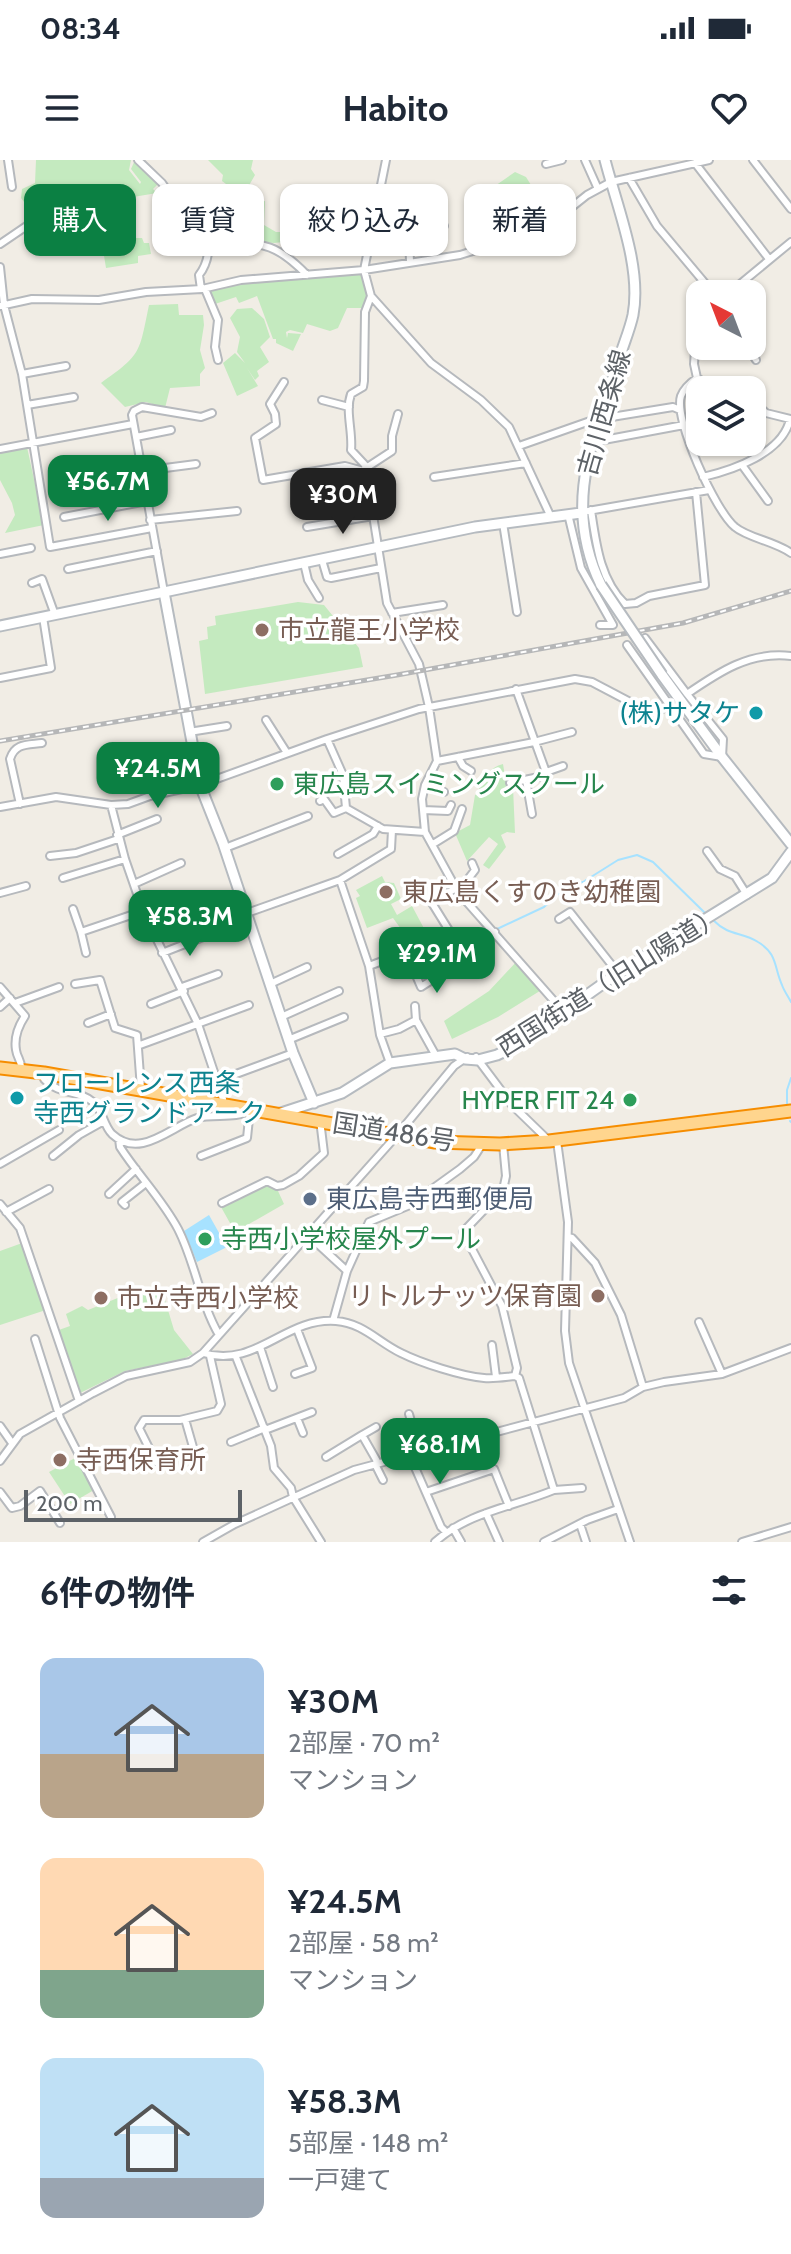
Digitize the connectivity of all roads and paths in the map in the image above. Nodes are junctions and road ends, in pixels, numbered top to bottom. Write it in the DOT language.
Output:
graph roads {
  1 [pos="8,160"];
  2 [pos="138,160"];
  3 [pos="386,160"];
  4 [pos="562,160"];
  5 [pos="585,160"];
  6 [pos="605,160"];
  7 [pos="709,160"];
  8 [pos="753,160"];
  9 [pos="693,162"];
  10 [pos="546,164"];
  11 [pos="629,178"];
  12 [pos="611,182"];
  13 [pos="163,184"];
  14 [pos="12,187"];
  15 [pos="598,189"];
  16 [pos="791,209"];
  17 [pos="24,228"];
  18 [pos="791,242"];
  19 [pos="0,244"];
  20 [pos="264,246"];
  21 [pos="206,256"];
  22 [pos="410,256"];
  23 [pos="769,259"];
  24 [pos="410,262"];
  25 [pos="0,267"];
  26 [pos="364,270"];
  27 [pos="307,275"];
  28 [pos="702,280"];
  29 [pos="744,280"];
  30 [pos="203,289"];
  31 [pos="371,296"];
  32 [pos="2,305"];
  33 [pos="218,360"];
  34 [pos="66,366"];
  35 [pos="22,374"];
  36 [pos="284,382"];
  37 [pos="686,388"];
  38 [pos="74,397"];
  39 [pos="322,400"];
  40 [pos="27,405"];
  41 [pos="349,407"];
  42 [pos="680,410"];
  43 [pos="766,413"];
  44 [pos="398,414"];
  45 [pos="601,418"];
  46 [pos="791,419"];
  47 [pos="216,422"];
  48 [pos="133,424"];
  49 [pos="684,425"];
  50 [pos="171,430"];
  51 [pos="136,437"];
  52 [pos="593,442"];
  53 [pos="32,444"];
  54 [pos="519,446"];
  55 [pos="0,449"];
  56 [pos="526,463"];
  57 [pos="196,464"];
  58 [pos="742,465"];
  59 [pos="142,469"];
  60 [pos="366,470"];
  61 [pos="434,477"];
  62 [pos="703,477"];
  63 [pos="60,482"];
  64 [pos="709,490"];
  65 [pos="696,492"];
  66 [pos="147,501"];
  67 [pos="768,501"];
  68 [pos="237,511"];
  69 [pos="586,512"];
  70 [pos="568,514"];
  71 [pos="550,515"];
  72 [pos="373,516"];
  73 [pos="64,517"];
  74 [pos="150,520"];
  75 [pos="503,523"];
  76 [pos="307,527"];
  77 [pos="152,528"];
  78 [pos="31,548"];
  79 [pos="378,548"];
  80 [pos="157,551"];
  81 [pos="791,553"];
  82 [pos="0,554"];
  83 [pos="322,560"];
  84 [pos="304,563"];
  85 [pos="381,568"];
  86 [pos="68,569"];
  87 [pos="32,583"];
  88 [pos="164,592"];
  89 [pos="319,598"];
  90 [pos="623,602"];
  91 [pos="443,605"];
  92 [pos="517,612"];
  93 [pos="392,613"];
  94 [pos="606,614"];
  95 [pos="55,615"];
  96 [pos="43,617"];
  97 [pos="600,625"];
  98 [pos="0,626"];
  99 [pos="645,638"];
  100 [pos="627,645"];
  101 [pos="656,652"];
  102 [pos="791,656"];
  103 [pos="639,664"];
  104 [pos="0,678"];
  105 [pos="516,689"];
  106 [pos="687,694"];
  107 [pos="668,705"];
  108 [pos="429,707"];
  109 [pos="266,720"];
  110 [pos="227,726"];
  111 [pos="189,732"];
  112 [pos="572,732"];
  113 [pos="327,739"];
  114 [pos="534,742"];
  115 [pos="42,743"];
  116 [pos="287,753"];
  117 [pos="458,757"];
  118 [pos="722,757"];
  119 [pos="437,761"];
  120 [pos="563,766"];
  121 [pos="471,771"];
  122 [pos="546,773"];
  123 [pos="526,780"];
  124 [pos="510,783"];
  125 [pos="200,785"];
  126 [pos="425,785"];
  127 [pos="444,792"];
  128 [pos="320,801"];
  129 [pos="20,804"];
  130 [pos="111,805"];
  131 [pos="451,805"];
  132 [pos="0,807"];
  133 [pos="346,808"];
  134 [pos="462,809"];
  135 [pos="423,810"];
  136 [pos="532,814"];
  137 [pos="308,816"];
  138 [pos="157,819"];
  139 [pos="378,826"];
  140 [pos="392,830"];
  141 [pos="425,832"];
  142 [pos="118,837"];
  143 [pos="433,844"];
  144 [pos="791,844"];
  145 [pos="225,848"];
  146 [pos="707,851"];
  147 [pos="791,852"];
  148 [pos="338,854"];
  149 [pos="50,856"];
  150 [pos="125,859"];
  151 [pos="181,863"];
  152 [pos="472,863"];
  153 [pos="63,878"];
  154 [pos="340,880"];
  155 [pos="134,884"];
  156 [pos="26,886"];
  157 [pos="457,890"];
  158 [pos="0,893"];
  159 [pos="747,895"];
  160 [pos="73,909"];
  161 [pos="143,911"];
  162 [pos="247,913"];
  163 [pos="559,919"];
  164 [pos="81,932"];
  165 [pos="450,932"];
  166 [pos="495,932"];
  167 [pos="208,935"];
  168 [pos="86,953"];
  169 [pos="162,953"];
  170 [pos="369,966"];
  171 [pos="307,967"];
  172 [pos="618,973"];
  173 [pos="218,974"];
  174 [pos="75,984"];
  175 [pos="270,984"];
  176 [pos="0,987"];
  177 [pos="59,987"];
  178 [pos="183,989"];
  179 [pos="339,991"];
  180 [pos="12,1001"];
  181 [pos="151,1004"];
  182 [pos="249,1005"];
  183 [pos="415,1006"];
  184 [pos="0,1007"];
  185 [pos="562,1010"];
  186 [pos="111,1014"];
  187 [pos="281,1017"];
  188 [pos="344,1017"];
  189 [pos="416,1020"];
  190 [pos="88,1023"];
  191 [pos="198,1024"];
  192 [pos="380,1034"];
  193 [pos="288,1040"];
  194 [pos="140,1045"];
  195 [pos="293,1053"];
  196 [pos="436,1056"];
  197 [pos="472,1058"];
  198 [pos="390,1063"];
  199 [pos="0,1068"];
  200 [pos="21,1069"];
  201 [pos="44,1073"];
  202 [pos="217,1081"];
  203 [pos="141,1089"];
  204 [pos="221,1103"];
  205 [pos="314,1103"];
  206 [pos="250,1109"];
  207 [pos="791,1111"];
  208 [pos="278,1114"];
  209 [pos="320,1120"];
  210 [pos="104,1121"];
  211 [pos="398,1134"];
  212 [pos="119,1139"];
  213 [pos="553,1141"];
  214 [pos="483,1143"];
  215 [pos="503,1144"];
  216 [pos="67,1145"];
  217 [pos="53,1156"];
  218 [pos="201,1156"];
  219 [pos="0,1164"];
  220 [pos="136,1169"];
  221 [pos="146,1183"];
  222 [pos="49,1189"];
  223 [pos="109,1194"];
  224 [pos="222,1203"];
  225 [pos="0,1204"];
  226 [pos="125,1205"];
  227 [pos="6,1212"];
  228 [pos="307,1234"];
  229 [pos="568,1237"];
  230 [pos="347,1271"];
  231 [pos="333,1321"];
  232 [pos="699,1322"];
  233 [pos="297,1329"];
  234 [pos="219,1335"];
  235 [pos="35,1339"];
  236 [pos="492,1345"];
  237 [pos="260,1347"];
  238 [pos="791,1348"];
  239 [pos="206,1355"];
  240 [pos="236,1357"];
  241 [pos="720,1371"];
  242 [pos="295,1374"];
  243 [pos="515,1376"];
  244 [pos="496,1377"];
  245 [pos="273,1387"];
  246 [pos="643,1387"];
  247 [pos="79,1401"];
  248 [pos="585,1408"];
  249 [pos="59,1412"];
  250 [pos="312,1412"];
  251 [pos="409,1414"];
  252 [pos="297,1418"];
  253 [pos="185,1419"];
  254 [pos="532,1422"];
  255 [pos="0,1426"];
  256 [pos="376,1427"];
  257 [pos="265,1429"];
  258 [pos="303,1433"];
  259 [pos="362,1435"];
  260 [pos="231,1442"];
  261 [pos="12,1443"];
  262 [pos="193,1447"];
  263 [pos="420,1453"];
  264 [pos="410,1456"];
  265 [pos="326,1457"];
  266 [pos="0,1461"];
  267 [pos="156,1462"];
  268 [pos="377,1464"];
  269 [pos="383,1480"];
  270 [pos="582,1488"];
  271 [pos="554,1490"];
  272 [pos="0,1492"];
  273 [pos="426,1492"];
  274 [pos="293,1497"];
  275 [pos="509,1506"];
  276 [pos="618,1509"];
  277 [pos="486,1513"];
  278 [pos="111,1517"];
  279 [pos="60,1523"];
  280 [pos="580,1524"];
  281 [pos="791,1527"];
  282 [pos="453,1528"];
  283 [pos="446,1532"];
  284 [pos="203,1542"];
  285 [pos="321,1542"];
  286 [pos="435,1542"];
  287 [pos="461,1542"];
  288 [pos="499,1542"];
  289 [pos="544,1542"];
  290 [pos="586,1542"];
  291 [pos="630,1542"];
  292 [pos="742,1542"];
  1 -- 14 [label="street"];
  2 -- 13 [label="street"];
  3 -- 26 [label="street"];
  4 -- 10 [label="street"];
  5 -- 15 [label="street"];
  6 -- 12 [label="street, 吉川西条線"];
  7 -- 9 [label="street"];
  8 -- 16 [label="street"];
  9 -- 11 [label="street"];
  9 -- 23 [label="street"];
  11 -- 12 [label="street"];
  11 -- 28 [label="street"];
  12 -- 15 [label="street"];
  12 -- 45 [label="street, 吉川西条線"];
  15 -- 24 [label="street"];
  17 -- 19 [label="street"];
  18 -- 23 [label="street"];
  20 -- 27 [label="street"];
  21 -- 30 [label="street"];
  22 -- 24 [label="street"];
  23 -- 29 [label="street"];
  24 -- 26 [label="street"];
  25 -- 32 [label="street"];
  26 -- 27 [label="street"];
  26 -- 31 [label="street"];
  27 -- 30 [label="street"];
  30 -- 32 [label="street"];
  30 -- 33 [label="street"];
  31 -- 41 [label="street"];
  31 -- 54 [label="street"];
  32 -- 35 [label="street"];
  34 -- 35 [label="street"];
  35 -- 40 [label="street"];
  36 -- 60 [label="street"];
  37 -- 42 [label="street"];
  38 -- 40 [label="street"];
  39 -- 41 [label="street"];
  40 -- 53 [label="street"];
  41 -- 60 [label="street"];
  42 -- 45 [label="street"];
  42 -- 49 [label="street"];
  43 -- 46 [label="street"];
  44 -- 60 [label="street"];
  45 -- 52 [label="street, 吉川西条線"];
  45 -- 54 [label="street"];
  46 -- 58 [label="street"];
  47 -- 48 [label="street"];
  48 -- 51 [label="street"];
  48 -- 53 [label="street"];
  49 -- 52 [label="street"];
  49 -- 62 [label="street"];
  50 -- 51 [label="street"];
  51 -- 59 [label="street"];
  52 -- 69 [label="street, 吉川西条線"];
  53 -- 55 [label="street"];
  53 -- 77 [label="street"];
  54 -- 56 [label="street"];
  56 -- 61 [label="street"];
  56 -- 71 [label="street"];
  57 -- 59 [label="street"];
  58 -- 62 [label="street"];
  58 -- 67 [label="street"];
  59 -- 63 [label="street"];
  59 -- 66 [label="street"];
  60 -- 72 [label="street"];
  62 -- 64 [label="street"];
  64 -- 65 [label="street"];
  64 -- 81 [label="street"];
  65 -- 69 [label="street"];
  65 -- 90 [label="street"];
  66 -- 73 [label="street"];
  66 -- 74 [label="street"];
  68 -- 74 [label="street"];
  69 -- 70 [label="street"];
  69 -- 90 [label="street"];
  69 -- 118 [label="street, 吉川西条線, bridge"];
  70 -- 71 [label="street"];
  70 -- 94 [label="street"];
  71 -- 75 [label="street"];
  72 -- 76 [label="street"];
  72 -- 79 [label="street"];
  74 -- 77 [label="street"];
  75 -- 79 [label="street"];
  75 -- 92 [label="street"];
  77 -- 80 [label="street"];
  78 -- 82 [label="street"];
  79 -- 83 [label="street"];
  79 -- 85 [label="street"];
  80 -- 86 [label="street"];
  80 -- 88 [label="street"];
  83 -- 84 [label="street"];
  83 -- 85 [label="street"];
  84 -- 88 [label="street"];
  84 -- 89 [label="street"];
  85 -- 93 [label="street"];
  87 -- 95 [label="street"];
  88 -- 95 [label="street"];
  88 -- 111 [label="street"];
  90 -- 94 [label="street"];
  91 -- 93 [label="street"];
  93 -- 108 [label="street"];
  94 -- 97 [label="street"];
  95 -- 96 [label="street"];
  96 -- 98 [label="street"];
  96 -- 104 [label="street"];
  99 -- 101 [label="street"];
  100 -- 103 [label="street"];
  101 -- 103 [label="street"];
  101 -- 106 [label="street"];
  102 -- 106 [label="street"];
  103 -- 107 [label="street"];
  105 -- 107 [label="street"];
  105 -- 108 [label="street"];
  105 -- 114 [label="street"];
  106 -- 118 [label="street"];
  107 -- 118 [label="street"];
  108 -- 113 [label="street"];
  108 -- 119 [label="street"];
  109 -- 116 [label="street"];
  110 -- 111 [label="street"];
  111 -- 125 [label="street"];
  112 -- 114 [label="street"];
  113 -- 116 [label="street"];
  113 -- 133 [label="street"];
  114 -- 117 [label="street"];
  114 -- 122 [label="street"];
  115 -- 129 [label="street"];
  116 -- 125 [label="street"];
  117 -- 119 [label="street"];
  117 -- 121 [label="street"];
  118 -- 144 [label="street, 吉川西条線"];
  119 -- 126 [label="street"];
  120 -- 122 [label="street"];
  122 -- 123 [label="street"];
  123 -- 124 [label="street"];
  123 -- 136 [label="street"];
  125 -- 130 [label="street"];
  125 -- 145 [label="street"];
  126 -- 127 [label="street"];
  126 -- 135 [label="street"];
  128 -- 133 [label="street"];
  129 -- 130 [label="street"];
  129 -- 132 [label="street"];
  130 -- 142 [label="street"];
  131 -- 135 [label="street"];
  133 -- 139 [label="street"];
  134 -- 143 [label="street"];
  135 -- 141 [label="street"];
  137 -- 145 [label="street"];
  138 -- 142 [label="street"];
  139 -- 140 [label="street"];
  139 -- 148 [label="street"];
  140 -- 141 [label="street"];
  140 -- 154 [label="street"];
  141 -- 143 [label="street"];
  142 -- 149 [label="street"];
  142 -- 150 [label="street"];
  143 -- 157 [label="street"];
  145 -- 162 [label="street"];
  146 -- 159 [label="street"];
  147 -- 159 [label="street, 西国街道（旧山陽道）"];
  150 -- 153 [label="street"];
  150 -- 155 [label="street"];
  151 -- 155 [label="street"];
  152 -- 157 [label="street"];
  154 -- 162 [label="street"];
  154 -- 170 [label="street"];
  155 -- 161 [label="street"];
  156 -- 158 [label="street"];
  157 -- 165 [label="street"];
  157 -- 166 [label="street"];
  159 -- 172 [label="street, 西国街道（旧山陽道）"];
  160 -- 164 [label="street"];
  161 -- 164 [label="street"];
  161 -- 169 [label="street"];
  162 -- 175 [label="street"];
  163 -- 172 [label="street"];
  164 -- 168 [label="street"];
  166 -- 170 [label="street"];
  166 -- 185 [label="street"];
  167 -- 169 [label="street"];
  169 -- 178 [label="street"];
  170 -- 192 [label="street"];
  171 -- 175 [label="street"];
  172 -- 185 [label="street, 西国街道（旧山陽道）"];
  173 -- 178 [label="street"];
  174 -- 186 [label="street"];
  175 -- 187 [label="street"];
  176 -- 180 [label="street"];
  177 -- 180 [label="street"];
  178 -- 181 [label="street"];
  178 -- 191 [label="street"];
  179 -- 187 [label="street"];
  180 -- 184 [label="street"];
  180 -- 200 [label="street"];
  182 -- 191 [label="street"];
  183 -- 189 [label="street"];
  185 -- 197 [label="street, 西国街道（旧山陽道）"];
  186 -- 190 [label="street"];
  186 -- 194 [label="street"];
  187 -- 193 [label="street"];
  188 -- 193 [label="street"];
  189 -- 192 [label="street"];
  189 -- 196 [label="street"];
  191 -- 194 [label="street"];
  191 -- 202 [label="street"];
  192 -- 198 [label="street"];
  193 -- 195 [label="street"];
  194 -- 203 [label="street"];
  195 -- 202 [label="street"];
  195 -- 205 [label="street"];
  196 -- 197 [label="street, 西国街道（旧山陽道）"];
  196 -- 198 [label="street, 西国街道（旧山陽道）"];
  197 -- 211 [label="street"];
  197 -- 213 [label="street"];
  198 -- 205 [label="street, 西国街道（旧山陽道）"];
  199 -- 200 [label="highway, 国道486号"];
  200 -- 201 [label="highway, 国道486号"];
  201 -- 203 [label="highway, 国道486号"];
  201 -- 210 [label="street"];
  202 -- 204 [label="street"];
  203 -- 204 [label="highway, 国道486号"];
  204 -- 206 [label="highway, 国道486号"];
  205 -- 208 [label="street, 西国街道（旧山陽道）"];
  206 -- 208 [label="highway, 国道486号"];
  206 -- 212 [label="street"];
  206 -- 218 [label="street"];
  207 -- 213 [label="highway, 国道486号"];
  208 -- 209 [label="highway, 国道486号"];
  209 -- 211 [label="highway, 国道486号"];
  209 -- 224 [label="street"];
  210 -- 212 [label="street"];
  210 -- 216 [label="street"];
  211 -- 214 [label="highway, 国道486号"];
  211 -- 228 [label="street"];
  212 -- 220 [label="street"];
  213 -- 215 [label="highway, 国道486号"];
  213 -- 229 [label="street"];
  214 -- 215 [label="highway, 国道486号"];
  214 -- 230 [label="street"];
  215 -- 243 [label="street"];
  216 -- 217 [label="street"];
  216 -- 219 [label="street"];
  220 -- 221 [label="street"];
  220 -- 223 [label="street"];
  221 -- 226 [label="street"];
  221 -- 234 [label="street"];
  222 -- 227 [label="street"];
  225 -- 227 [label="street"];
  227 -- 247 [label="street"];
  228 -- 230 [label="street"];
  228 -- 234 [label="street"];
  229 -- 246 [label="street"];
  229 -- 248 [label="street"];
  230 -- 231 [label="street"];
  231 -- 233 [label="street"];
  231 -- 244 [label="street"];
  232 -- 241 [label="street"];
  233 -- 237 [label="street"];
  233 -- 242 [label="street"];
  234 -- 239 [label="street"];
  235 -- 249 [label="street"];
  236 -- 244 [label="street"];
  237 -- 240 [label="street"];
  237 -- 245 [label="street"];
  238 -- 241 [label="street"];
  239 -- 240 [label="street"];
  239 -- 247 [label="street"];
  239 -- 253 [label="street"];
  240 -- 257 [label="street"];
  241 -- 246 [label="street"];
  243 -- 244 [label="street"];
  243 -- 254 [label="street"];
  246 -- 248 [label="street"];
  247 -- 249 [label="street"];
  248 -- 254 [label="street"];
  248 -- 276 [label="street"];
  249 -- 261 [label="street"];
  249 -- 278 [label="street"];
  250 -- 252 [label="street"];
  251 -- 263 [label="street"];
  252 -- 257 [label="street"];
  252 -- 258 [label="street"];
  253 -- 262 [label="street"];
  253 -- 267 [label="street"];
  254 -- 263 [label="street"];
  254 -- 271 [label="street"];
  255 -- 261 [label="street"];
  256 -- 259 [label="street"];
  257 -- 260 [label="street"];
  257 -- 274 [label="street"];
  259 -- 265 [label="street"];
  259 -- 268 [label="street"];
  261 -- 266 [label="street"];
  263 -- 264 [label="street"];
  264 -- 268 [label="street"];
  264 -- 273 [label="street"];
  268 -- 269 [label="street"];
  268 -- 274 [label="street"];
  270 -- 271 [label="street"];
  271 -- 275 [label="street"];
  272 -- 279 [label="street"];
  273 -- 275 [label="street"];
  273 -- 283 [label="street"];
  274 -- 284 [label="street"];
  274 -- 285 [label="street"];
  275 -- 277 [label="street"];
  276 -- 280 [label="street"];
  276 -- 291 [label="street"];
  277 -- 282 [label="street"];
  277 -- 288 [label="street"];
  280 -- 289 [label="street"];
  280 -- 290 [label="street"];
  281 -- 292 [label="street"];
  282 -- 283 [label="street"];
  282 -- 287 [label="street"];
  283 -- 286 [label="street"];
}
